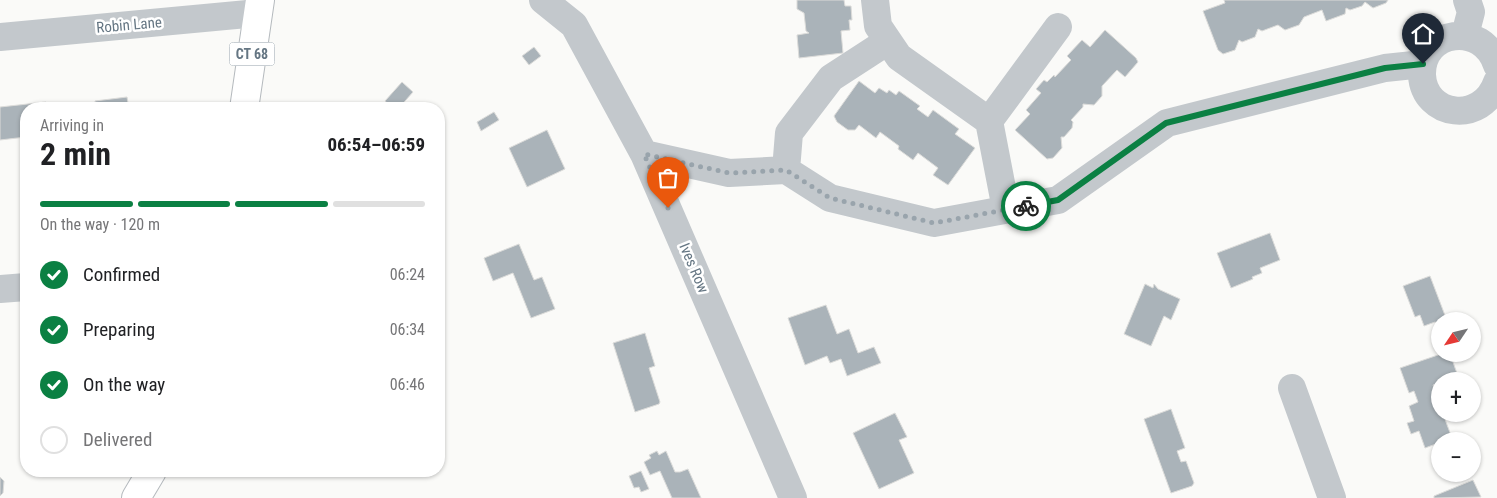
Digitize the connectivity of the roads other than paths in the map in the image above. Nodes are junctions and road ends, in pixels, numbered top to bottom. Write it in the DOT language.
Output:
graph roads {
  1 [pos="543,0"];
  2 [pos="875,0"];
  3 [pos="1467,0"];
  4 [pos="259,6"];
  5 [pos="1058,27"];
  6 [pos="1465,35"];
  7 [pos="0,37"];
  8 [pos="888,41"];
  9 [pos="1423,64"];
  10 [pos="1497,65"];
  11 [pos="1496,89"];
  12 [pos="245,102"];
  13 [pos="989,121"];
  14 [pos="644,154"];
  15 [pos="786,170"];
  16 [pos="1006,210"];
  17 [pos="20,287"];
  18 [pos="0,289"];
  19 [pos="1292,388"];
  20 [pos="148,477"];
  21 [pos="136,498"];
  22 [pos="793,498"];
  23 [pos="1332,498"];
  1 -- 14 [label="street, Ives Row"];
  2 -- 8 [label="street"];
  3 -- 6 [label="street"];
  4 -- 7 [label="street, Robin Lane"];
  4 -- 12 [label="main road, CT 68"];
  5 -- 13 [label="street"];
  6 -- 9 [label="street"];
  6 -- 10 [label="street"];
  8 -- 13 [label="street"];
  8 -- 15 [label="street"];
  9 -- 11 [label="street"];
  9 -- 16 [label="street"];
  13 -- 16 [label="street"];
  14 -- 15 [label="street"];
  14 -- 22 [label="street, Ives Row"];
  15 -- 16 [label="street"];
  17 -- 18 [label="street"];
  19 -- 23 [label="street"];
  20 -- 21 [label="main road"];
}
